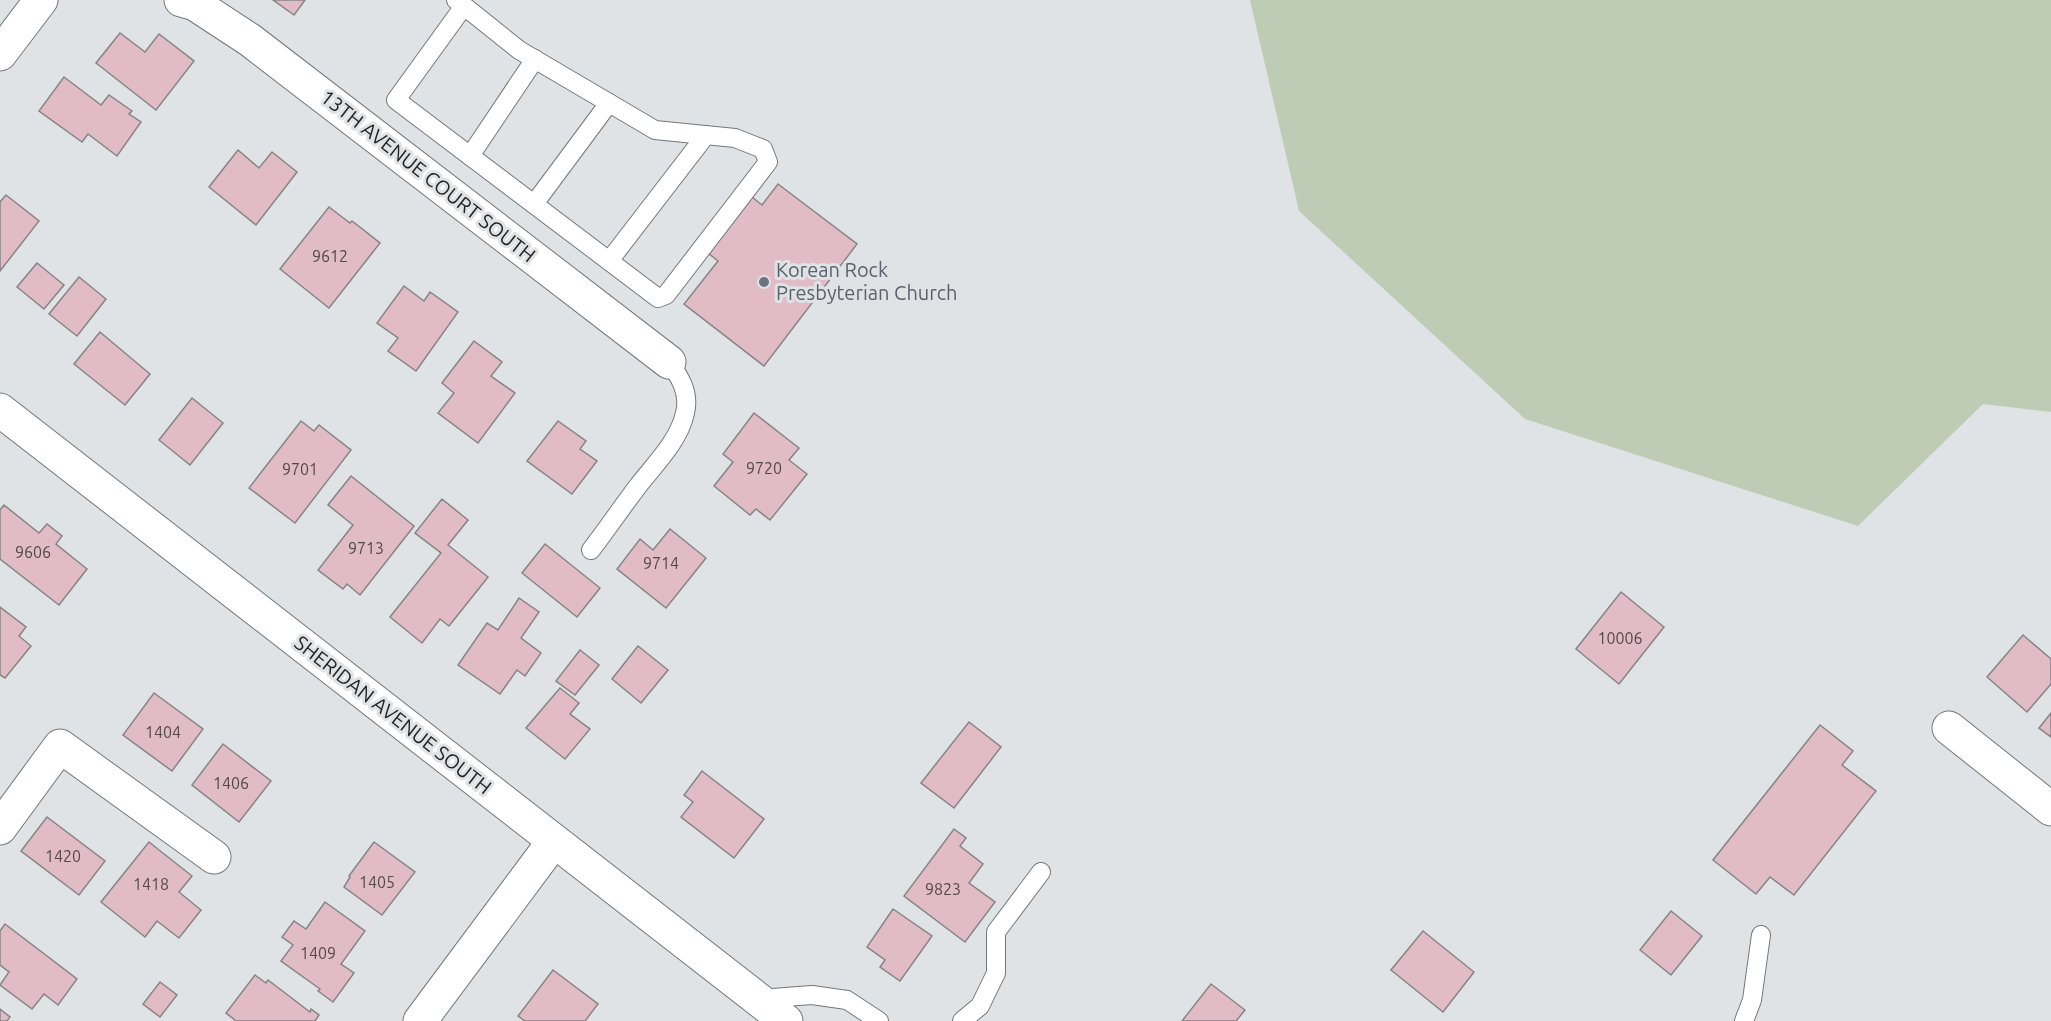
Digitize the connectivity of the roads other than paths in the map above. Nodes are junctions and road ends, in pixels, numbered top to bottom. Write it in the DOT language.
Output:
graph roads {
  1 [pos="41,0"];
  2 [pos="181,0"];
  3 [pos="460,3"];
  4 [pos="0,54"];
  5 [pos="535,59"];
  6 [pos="609,103"];
  7 [pos="706,135"];
  8 [pos="470,156"];
  9 [pos="534,204"];
  10 [pos="609,261"];
  11 [pos="669,362"];
  12 [pos="0,410"];
  13 [pos="591,550"];
  14 [pos="1949,728"];
  15 [pos="2051,809"];
  16 [pos="0,828"];
  17 [pos="554,841"];
  18 [pos="214,857"];
  19 [pos="1041,872"];
  20 [pos="1761,935"];
  21 [pos="758,999"];
  22 [pos="420,1021"];
  23 [pos="786,1021"];
  24 [pos="879,1021"];
  25 [pos="962,1021"];
  26 [pos="1744,1021"];
  1 -- 4 [label="street"];
  2 -- 11 [label="street, 13TH AVENUE COURT SOUTH"];
  3 -- 5 [label="lane"];
  3 -- 8 [label="lane"];
  5 -- 6 [label="lane"];
  5 -- 8 [label="lane"];
  6 -- 7 [label="lane"];
  6 -- 9 [label="lane"];
  7 -- 10 [label="lane"];
  7 -- 10 [label="lane"];
  8 -- 9 [label="lane"];
  9 -- 10 [label="lane"];
  11 -- 13 [label="lane"];
  12 -- 17 [label="street, SHERIDAN AVENUE SOUTH"];
  14 -- 15 [label="street"];
  16 -- 18 [label="street"];
  17 -- 21 [label="street, SHERIDAN AVENUE SOUTH"];
  17 -- 22 [label="street"];
  19 -- 25 [label="lane"];
  20 -- 26 [label="lane"];
  21 -- 23 [label="street, SHERIDAN AVENUE SOUTH"];
  21 -- 24 [label="lane"];
}
